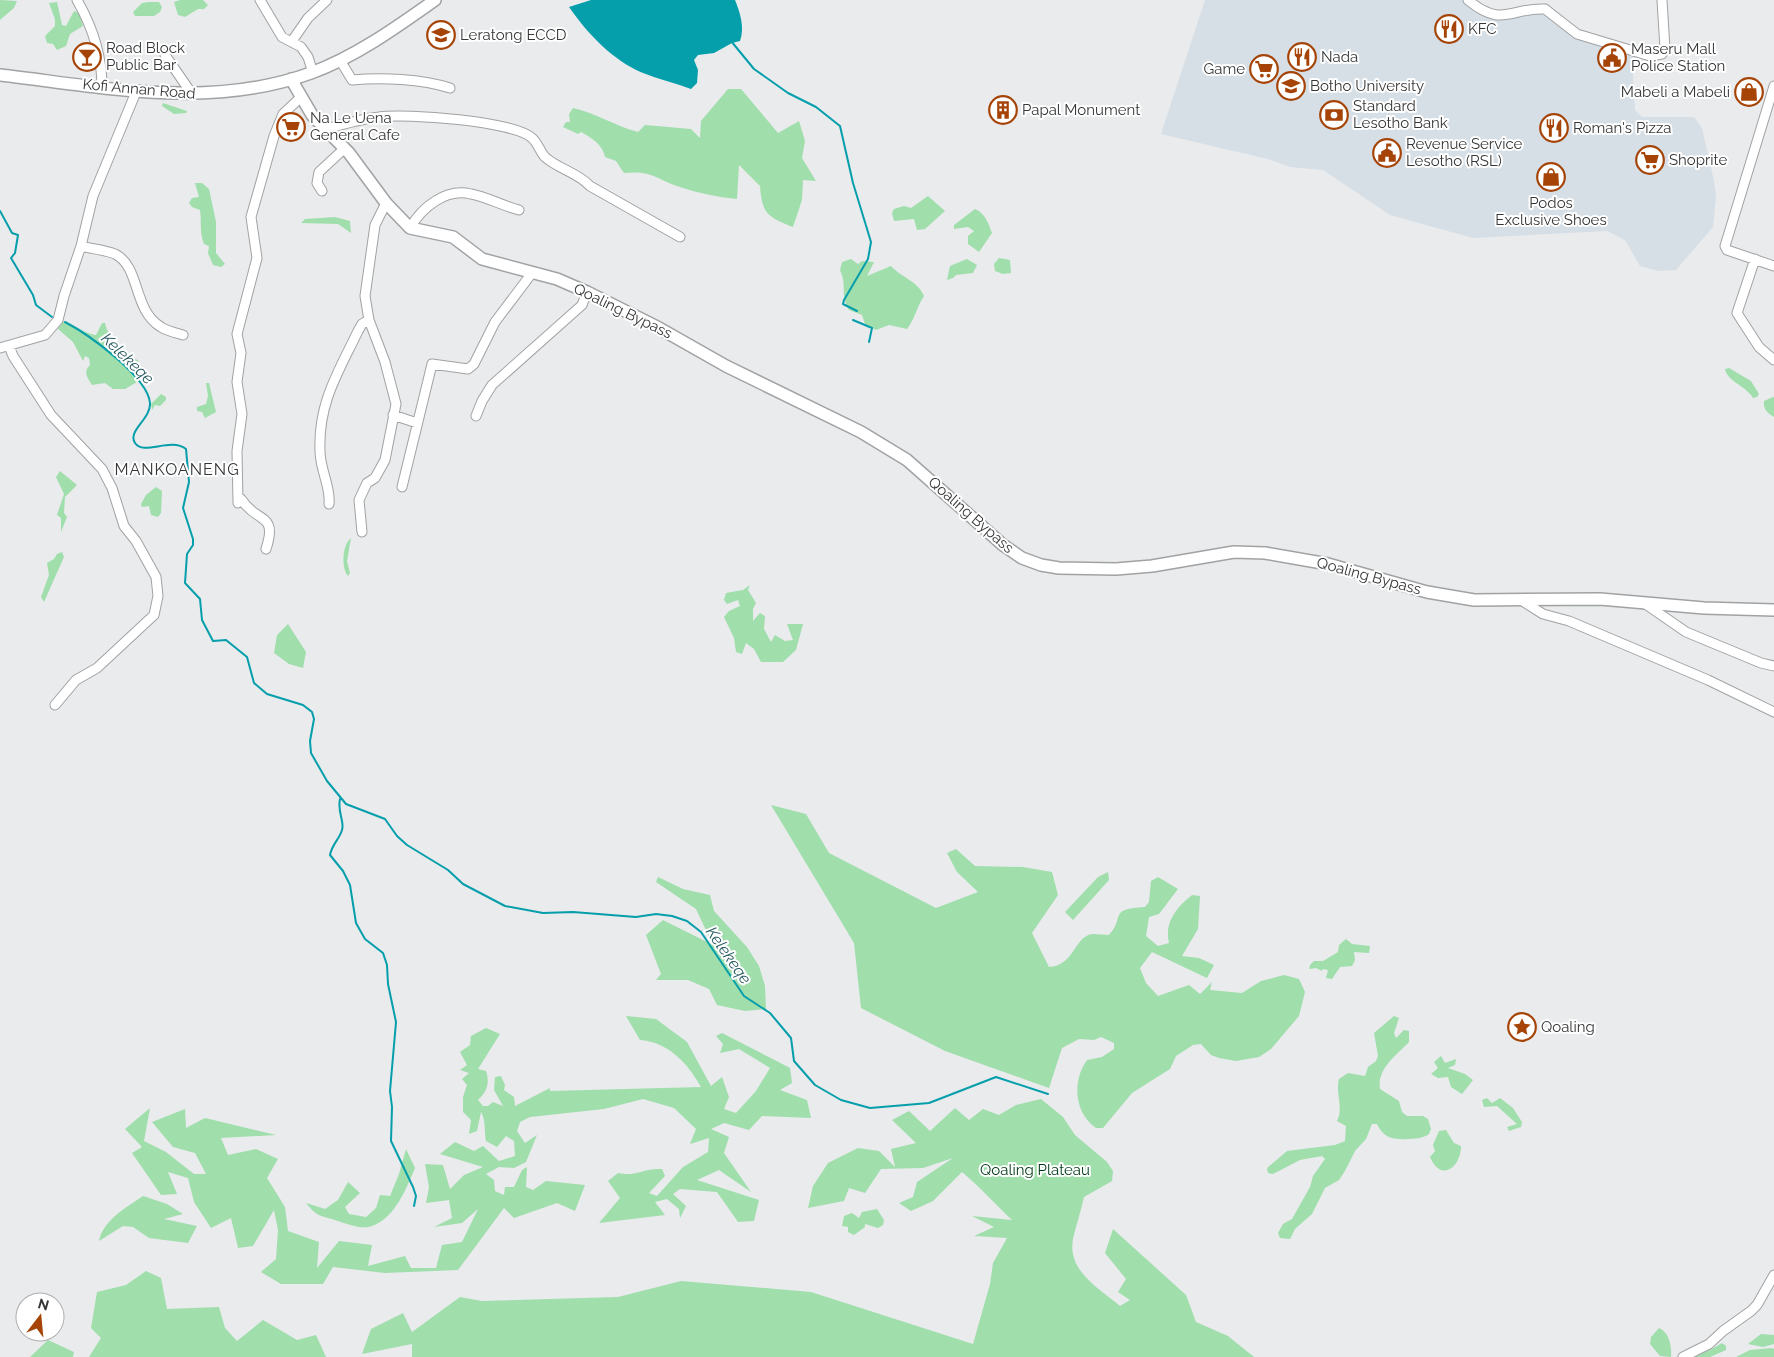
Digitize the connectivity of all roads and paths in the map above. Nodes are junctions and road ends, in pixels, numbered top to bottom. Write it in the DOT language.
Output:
graph roads {
  1 [pos="77,0"];
  2 [pos="260,0"];
  3 [pos="327,0"];
  4 [pos="435,0"];
  5 [pos="1468,0"];
  6 [pos="1662,0"];
  7 [pos="292,41"];
  8 [pos="165,55"];
  9 [pos="343,65"];
  10 [pos="313,73"];
  11 [pos="0,75"];
  12 [pos="291,79"];
  13 [pos="1774,86"];
  14 [pos="102,87"];
  15 [pos="450,88"];
  16 [pos="136,92"];
  17 [pos="192,94"];
  18 [pos="300,98"];
  19 [pos="1772,102"];
  20 [pos="326,129"];
  21 [pos="345,148"];
  22 [pos="322,191"];
  23 [pos="386,203"];
  24 [pos="519,210"];
  25 [pos="410,228"];
  26 [pos="680,237"];
  27 [pos="81,246"];
  28 [pos="1755,260"];
  29 [pos="1774,266"];
  30 [pos="532,273"];
  31 [pos="587,292"];
  32 [pos="369,320"];
  33 [pos="183,335"];
  34 [pos="5,347"];
  35 [pos="1774,360"];
  36 [pos="393,415"];
  37 [pos="476,416"];
  38 [pos="417,424"];
  39 [pos="402,487"];
  40 [pos="329,504"];
  41 [pos="362,532"];
  42 [pos="266,549"];
  43 [pos="1519,599"];
  44 [pos="1644,603"];
  45 [pos="1774,610"];
  46 [pos="1774,666"];
  47 [pos="55,705"];
  48 [pos="1774,712"];
  49 [pos="1774,1275"];
  50 [pos="1683,1357"];
  1 -- 14 [label="street"];
  2 -- 7 [label="street"];
  3 -- 7 [label="street"];
  4 -- 10 [label="main road, Kofi Annan Road"];
  5 -- 6 [label="street"];
  7 -- 10 [label="street"];
  8 -- 17 [label="street"];
  9 -- 15 [label="street"];
  10 -- 12 [label="main road, Kofi Annan Road"];
  11 -- 14 [label="main road, Kofi Annan Road"];
  12 -- 17 [label="main road, Kofi Annan Road"];
  12 -- 18 [label="main road"];
  13 -- 19 [label="street"];
  14 -- 16 [label="main road, Kofi Annan Road"];
  16 -- 17 [label="main road, Kofi Annan Road"];
  16 -- 27 [label="street"];
  18 -- 20 [label="main road"];
  18 -- 42 [label="street"];
  19 -- 28 [label="street"];
  20 -- 21 [label="main road"];
  20 -- 26 [label="street"];
  21 -- 22 [label="street"];
  21 -- 23 [label="main road"];
  23 -- 25 [label="main road"];
  23 -- 32 [label="street"];
  24 -- 25 [label="street"];
  25 -- 30 [label="main road, Qoaling Bypass"];
  27 -- 33 [label="street"];
  27 -- 34 [label="street"];
  28 -- 29 [label="street"];
  28 -- 35 [label="street"];
  30 -- 31 [label="main road, Qoaling Bypass"];
  30 -- 38 [label="street"];
  31 -- 37 [label="street"];
  31 -- 43 [label="main road, Qoaling Bypass"];
  32 -- 36 [label="street"];
  32 -- 40 [label="street"];
  34 -- 47 [label="street"];
  36 -- 38 [label="street"];
  36 -- 41 [label="street"];
  38 -- 39 [label="street"];
  43 -- 44 [label="main road, Qoaling Bypass"];
  43 -- 48 [label="street"];
  44 -- 45 [label="main road, Qoaling Bypass"];
  44 -- 46 [label="street"];
  49 -- 50 [label="street"];
}
